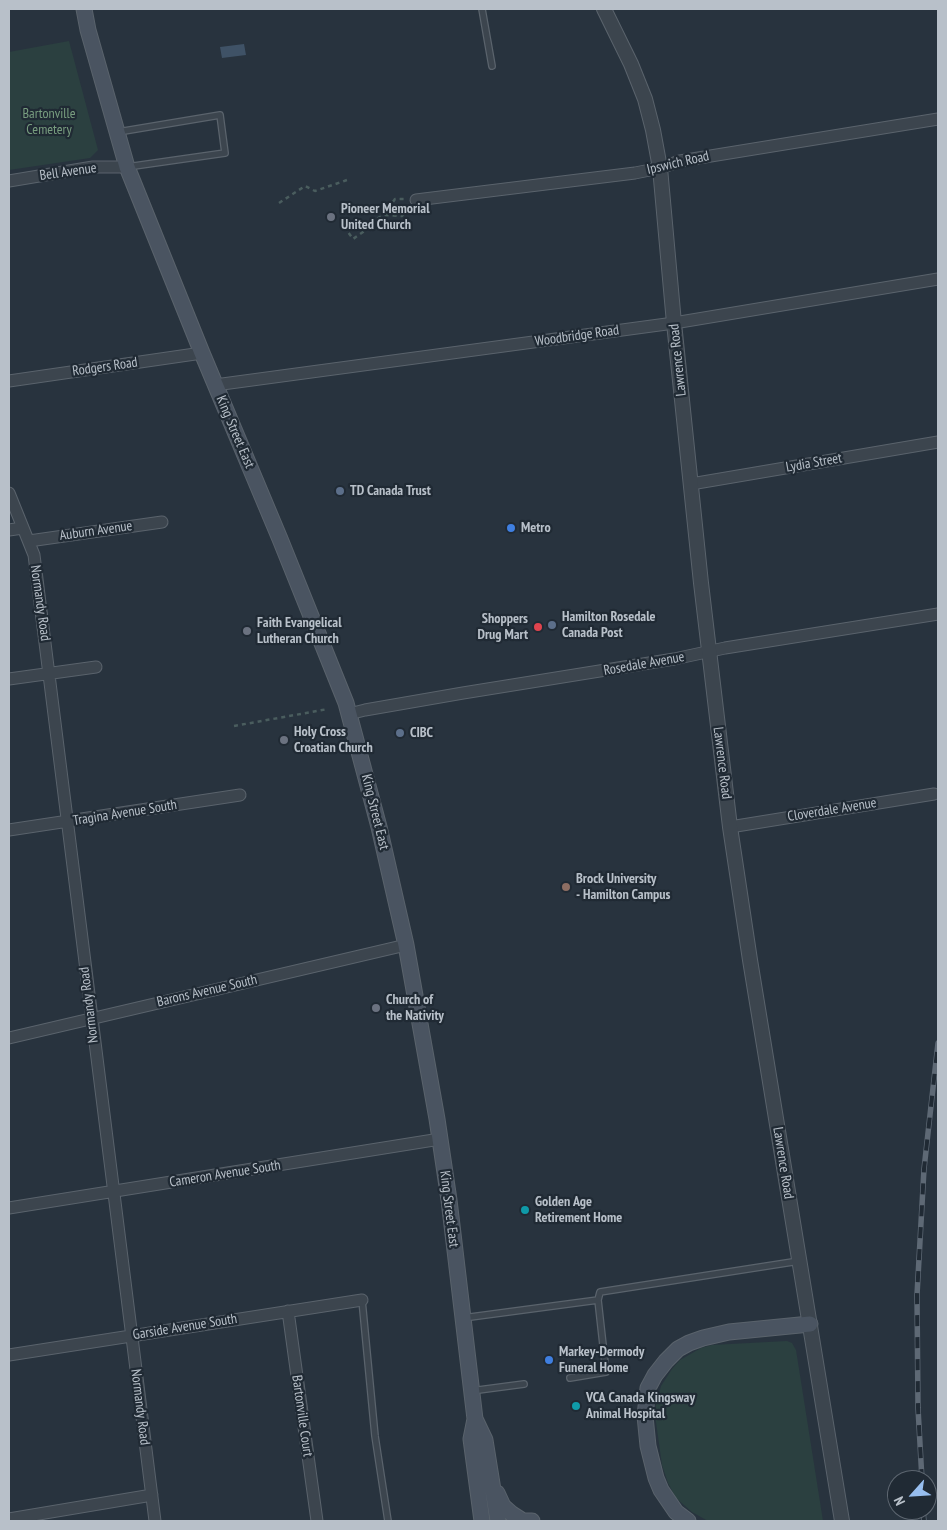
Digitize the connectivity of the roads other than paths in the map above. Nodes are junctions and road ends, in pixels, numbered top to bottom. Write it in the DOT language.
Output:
graph roads {
  1 [pos="84,9"];
  2 [pos="482,9"];
  3 [pos="604,9"];
  4 [pos="492,66"];
  5 [pos="938,119"];
  6 [pos="116,132"];
  7 [pos="127,167"];
  8 [pos="660,168"];
  9 [pos="9,181"];
  10 [pos="416,200"];
  11 [pos="938,279"];
  12 [pos="674,323"];
  13 [pos="202,353"];
  14 [pos="9,381"];
  15 [pos="215,385"];
  16 [pos="938,442"];
  17 [pos="691,484"];
  18 [pos="9,493"];
  19 [pos="162,522"];
  20 [pos="23,528"];
  21 [pos="9,530"];
  22 [pos="29,541"];
  23 [pos="938,614"];
  24 [pos="709,651"];
  25 [pos="96,667"];
  26 [pos="50,673"];
  27 [pos="9,679"];
  28 [pos="349,714"];
  29 [pos="934,794"];
  30 [pos="240,795"];
  31 [pos="67,821"];
  32 [pos="730,827"];
  33 [pos="9,830"];
  34 [pos="406,945"];
  35 [pos="91,1019"];
  36 [pos="9,1038"];
  37 [pos="440,1140"];
  38 [pos="113,1192"];
  39 [pos="9,1208"];
  40 [pos="799,1261"];
  41 [pos="362,1300"];
  42 [pos="598,1300"];
  43 [pos="288,1311"];
  44 [pos="462,1318"];
  45 [pos="810,1324"];
  46 [pos="132,1335"];
  47 [pos="9,1355"];
  48 [pos="570,1378"];
  49 [pos="524,1384"];
  50 [pos="471,1390"];
  51 [pos="475,1418"];
  52 [pos="493,1485"];
  53 [pos="152,1495"];
  54 [pos="9,1519"];
  55 [pos="155,1521"];
  56 [pos="317,1521"];
  57 [pos="388,1521"];
  58 [pos="482,1521"];
  59 [pos="498,1521"];
  60 [pos="532,1521"];
  61 [pos="688,1521"];
  62 [pos="842,1521"];
  1 -- 6 [label="main road, King Street East"];
  2 -- 4 [label="lane"];
  3 -- 8 [label="street, Lawrence Road"];
  5 -- 8 [label="street, Ipswich Road"];
  6 -- 7 [label="main road, King Street East"];
  6 -- 7 [label="lane"];
  7 -- 9 [label="street, Bell Avenue"];
  7 -- 13 [label="main road, King Street East"];
  8 -- 10 [label="street, Ipswich Road"];
  8 -- 12 [label="street, Lawrence Road"];
  11 -- 12 [label="street, Woodbridge Road"];
  12 -- 15 [label="street, Woodbridge Road"];
  12 -- 17 [label="street, Lawrence Road"];
  13 -- 14 [label="street, Rodgers Road"];
  13 -- 15 [label="main road, King Street East"];
  15 -- 28 [label="main road, King Street East"];
  16 -- 17 [label="street, Lydia Street"];
  17 -- 24 [label="street, Lawrence Road"];
  18 -- 20 [label="street, Normandy Road"];
  19 -- 22 [label="street, Auburn Avenue"];
  20 -- 21 [label="street"];
  20 -- 22 [label="street, Normandy Road"];
  22 -- 26 [label="street, Normandy Road"];
  23 -- 24 [label="street, Rosedale Avenue"];
  24 -- 28 [label="street, Rosedale Avenue"];
  24 -- 32 [label="street, Lawrence Road"];
  25 -- 26 [label="street"];
  26 -- 27 [label="street"];
  26 -- 31 [label="street, Normandy Road"];
  28 -- 34 [label="main road, King Street East"];
  29 -- 32 [label="street, Cloverdale Avenue"];
  30 -- 31 [label="street, Tragina Avenue South"];
  31 -- 33 [label="street, Tragina Avenue South"];
  31 -- 35 [label="street, Normandy Road"];
  32 -- 40 [label="street, Lawrence Road"];
  34 -- 35 [label="street, Barons Avenue South"];
  34 -- 37 [label="main road, King Street East"];
  35 -- 36 [label="street, Barons Avenue South"];
  35 -- 38 [label="street, Normandy Road"];
  37 -- 38 [label="street, Cameron Avenue South"];
  37 -- 44 [label="main road, King Street East"];
  38 -- 39 [label="street, Cameron Avenue South"];
  38 -- 46 [label="street, Normandy Road"];
  40 -- 42 [label="lane"];
  40 -- 45 [label="street, Lawrence Road"];
  41 -- 43 [label="street, Garside Avenue South"];
  41 -- 57 [label="lane"];
  42 -- 44 [label="lane"];
  42 -- 48 [label="lane"];
  43 -- 46 [label="street, Garside Avenue South"];
  43 -- 56 [label="street, Bartonville Court"];
  44 -- 50 [label="main road, King Street East"];
  45 -- 61 [label="main road"];
  45 -- 62 [label="street, Lawrence Road"];
  46 -- 47 [label="street, Garside Avenue South"];
  46 -- 53 [label="street, Normandy Road"];
  49 -- 50 [label="lane"];
  50 -- 51 [label="main road, King Street East"];
  51 -- 52 [label="main road, King Street East"];
  51 -- 58 [label="main road, King Street East"];
  52 -- 59 [label="main road, King Street East"];
  52 -- 60 [label="main road"];
  53 -- 54 [label="street"];
  53 -- 55 [label="street, Normandy Road"];
}
